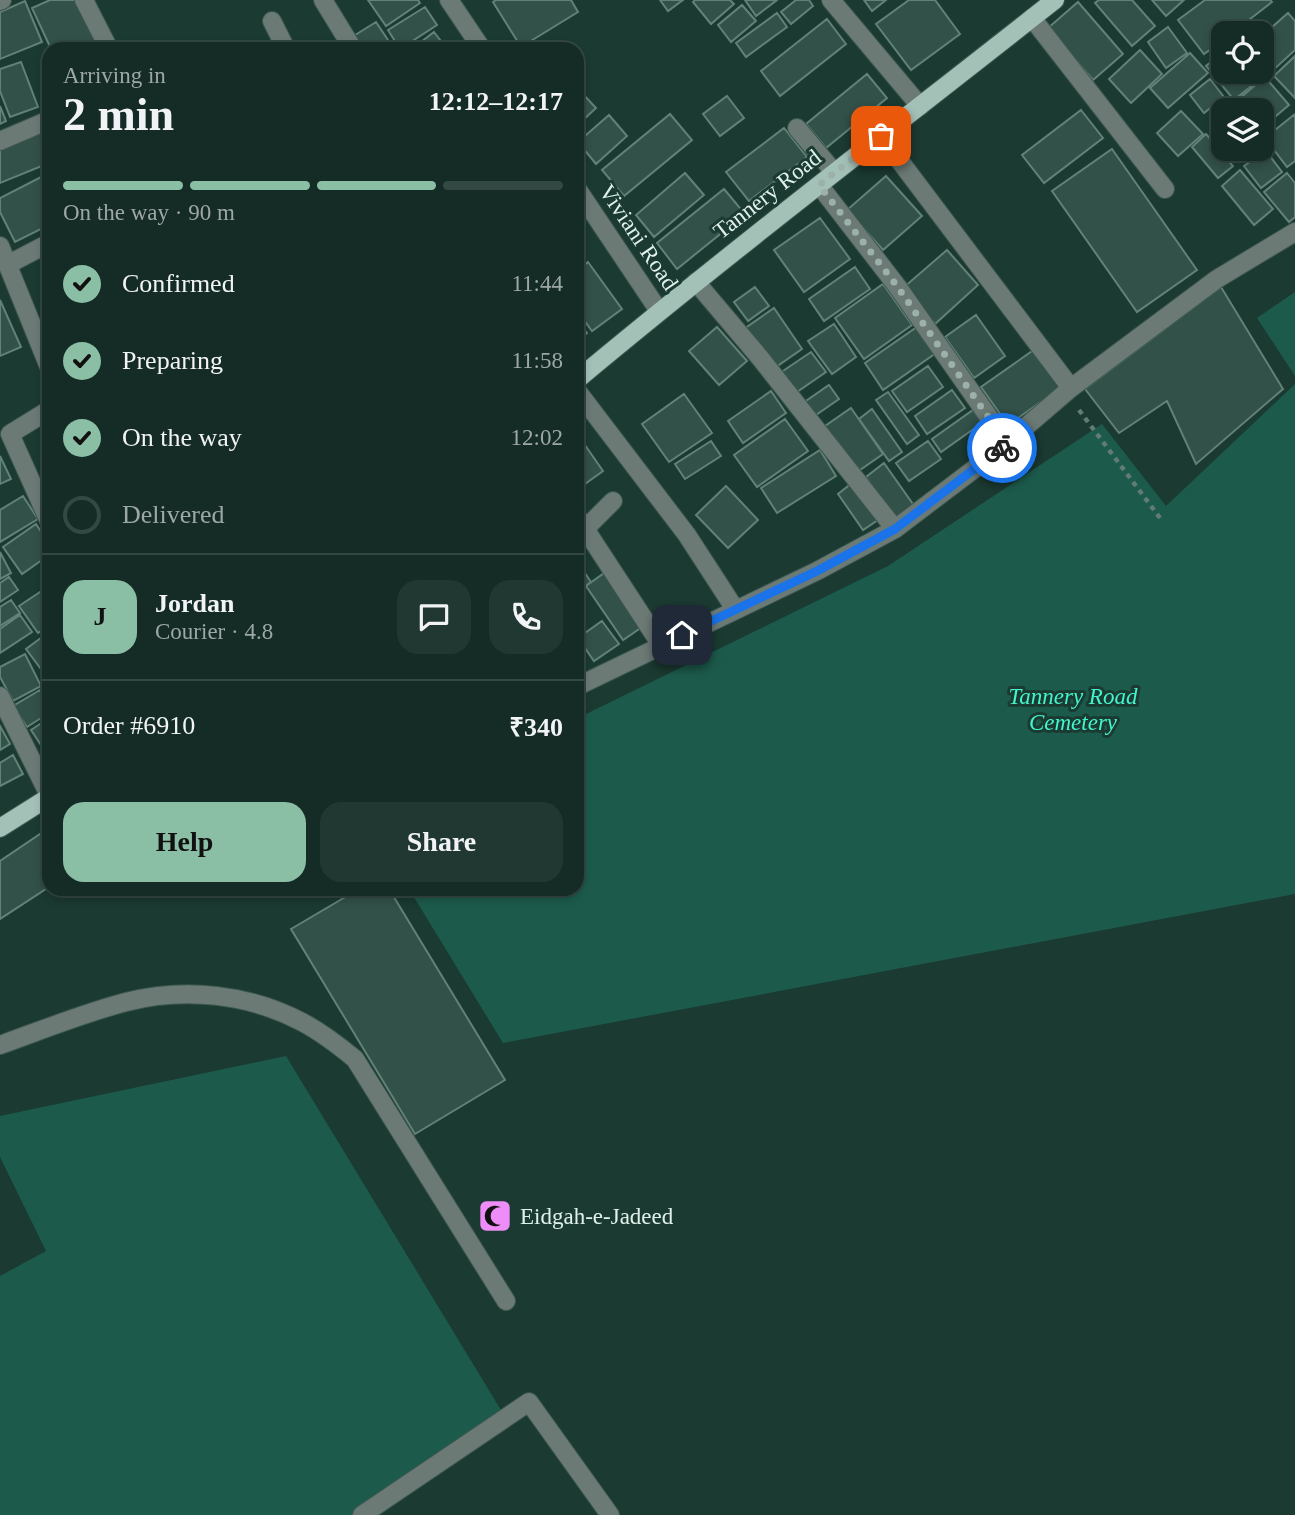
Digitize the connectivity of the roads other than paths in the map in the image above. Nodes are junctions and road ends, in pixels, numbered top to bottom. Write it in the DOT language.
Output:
graph roads {
  1 [pos="84,0"];
  2 [pos="323,0"];
  3 [pos="449,0"];
  4 [pos="831,0"];
  5 [pos="1055,0"];
  6 [pos="1032,18"];
  7 [pos="272,21"];
  8 [pos="105,42"];
  9 [pos="282,42"];
  10 [pos="348,42"];
  11 [pos="477,42"];
  12 [pos="920,106"];
  13 [pos="42,123"];
  14 [pos="797,128"];
  15 [pos="881,136"];
  16 [pos="0,141"];
  17 [pos="834,172"];
  18 [pos="819,185"];
  19 [pos="1165,189"];
  20 [pos="584,199"];
  21 [pos="1295,232"];
  22 [pos="0,246"];
  23 [pos="42,247"];
  24 [pos="7,265"];
  25 [pos="696,282"];
  26 [pos="659,311"];
  27 [pos="42,337"];
  28 [pos="584,374"];
  29 [pos="1069,390"];
  30 [pos="584,400"];
  31 [pos="42,414"];
  32 [pos="1007,443"];
  33 [pos="613,501"];
  34 [pos="42,505"];
  35 [pos="584,521"];
  36 [pos="584,528"];
  37 [pos="895,529"];
  38 [pos="735,609"];
  39 [pos="661,645"];
  40 [pos="584,683"];
  41 [pos="0,696"];
  42 [pos="42,782"];
  43 [pos="42,801"];
  44 [pos="0,828"];
  45 [pos="0,1045"];
  46 [pos="506,1301"];
  47 [pos="362,1515"];
  48 [pos="610,1515"];
  1 -- 8 [label="street"];
  2 -- 10 [label="street"];
  3 -- 11 [label="street"];
  4 -- 12 [label="street"];
  5 -- 6 [label="main road, Tannery Road"];
  6 -- 12 [label="main road, Tannery Road"];
  6 -- 19 [label="street"];
  7 -- 9 [label="street"];
  12 -- 15 [label="main road, Tannery Road"];
  13 -- 16 [label="street"];
  14 -- 17 [label="street"];
  15 -- 17 [label="main road, Tannery Road"];
  15 -- 29 [label="street"];
  17 -- 18 [label="main road, Tannery Road"];
  18 -- 25 [label="main road, Tannery Road"];
  18 -- 32 [label="street"];
  20 -- 26 [label="street, Viviani Road"];
  21 -- 29 [label="street"];
  22 -- 24 [label="street"];
  23 -- 24 [label="street"];
  24 -- 27 [label="street"];
  25 -- 26 [label="main road, Tannery Road"];
  25 -- 37 [label="street"];
  26 -- 28 [label="main road, Tannery Road"];
  29 -- 32 [label="street"];
  30 -- 38 [label="street"];
  31 -- 34 [label="street"];
  32 -- 37 [label="street"];
  33 -- 35 [label="street"];
  36 -- 39 [label="street"];
  37 -- 38 [label="street"];
  38 -- 39 [label="street"];
  39 -- 40 [label="street"];
  41 -- 42 [label="street"];
  43 -- 44 [label="main road"];
  45 -- 46 [label="street"];
  47 -- 48 [label="street"];
}
